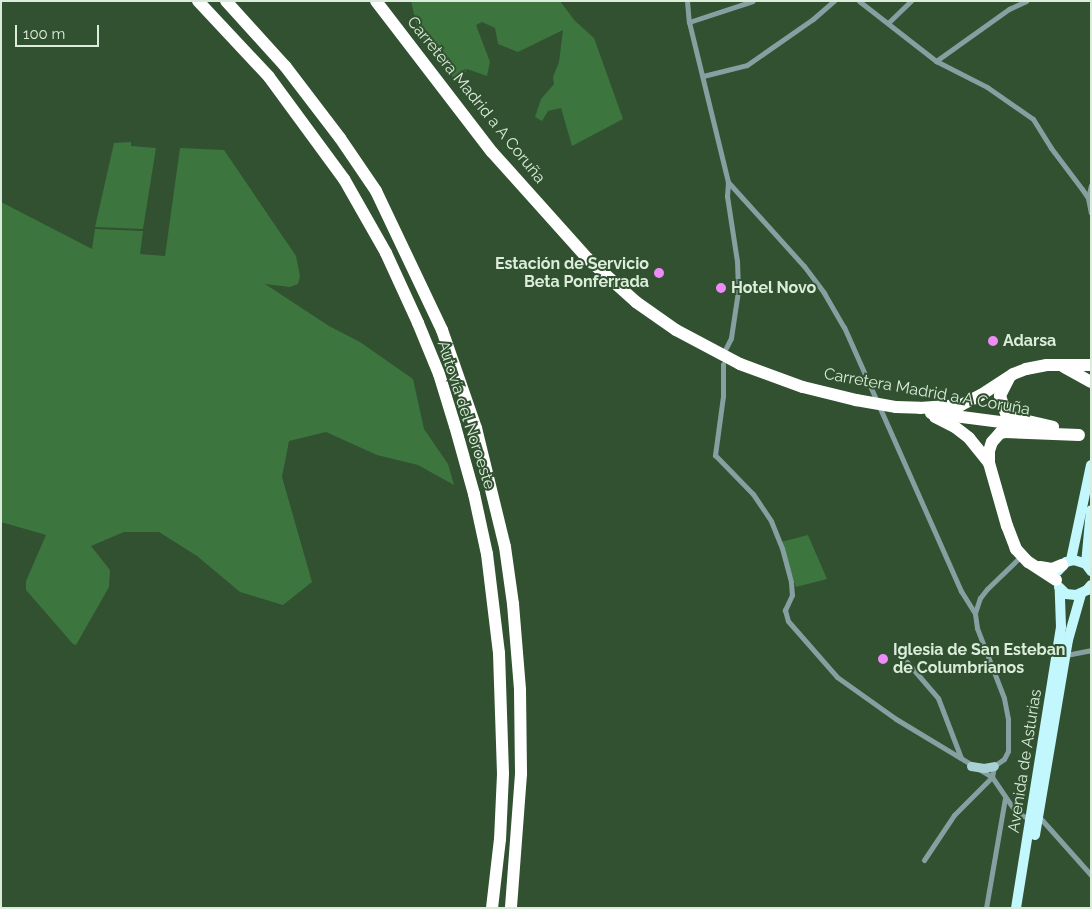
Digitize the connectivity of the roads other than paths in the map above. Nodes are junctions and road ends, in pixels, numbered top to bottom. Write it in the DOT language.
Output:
graph roads {
  1 [pos="198,1"];
  2 [pos="226,1"];
  3 [pos="376,1"];
  4 [pos="687,1"];
  5 [pos="753,1"];
  6 [pos="834,1"];
  7 [pos="859,1"];
  8 [pos="911,1"];
  9 [pos="1026,1"];
  10 [pos="689,22"];
  11 [pos="888,23"];
  12 [pos="936,61"];
  13 [pos="703,76"];
  14 [pos="728,182"];
  15 [pos="1091,185"];
  16 [pos="1088,198"];
  17 [pos="1091,213"];
  18 [pos="726,348"];
  19 [pos="722,364"];
  20 [pos="1060,366"];
  21 [pos="1091,366"];
  22 [pos="1013,374"];
  23 [pos="1091,382"];
  24 [pos="896,407"];
  25 [pos="1085,436"];
  26 [pos="989,463"];
  27 [pos="1091,466"];
  28 [pos="1091,510"];
  29 [pos="1020,556"];
  30 [pos="1066,562"];
  31 [pos="1036,566"];
  32 [pos="1089,568"];
  33 [pos="1058,584"];
  34 [pos="1087,590"];
  35 [pos="975,613"];
  36 [pos="1091,650"];
  37 [pos="1066,655"];
  38 [pos="907,662"];
  39 [pos="961,758"];
  40 [pos="971,766"];
  41 [pos="994,766"];
  42 [pos="992,777"];
  43 [pos="1005,798"];
  44 [pos="1034,819"];
  45 [pos="924,860"];
  46 [pos="1091,875"];
  47 [pos="490,908"];
  48 [pos="511,908"];
  49 [pos="986,908"];
  50 [pos="1016,908"];
  51 [pos="1023,908"];
  1 -- 47 [label="highway, Autovía del Noroeste"];
  2 -- 48 [label="highway, Autovía del Noroeste"];
  3 -- 24 [label="highway, Carretera Madrid a A Coruña, bridge"];
  4 -- 10 [label="street"];
  5 -- 10 [label="street"];
  6 -- 13 [label="street"];
  7 -- 11 [label="street"];
  8 -- 11 [label="street"];
  9 -- 12 [label="street"];
  10 -- 13 [label="street"];
  11 -- 12 [label="street"];
  12 -- 16 [label="street"];
  13 -- 14 [label="street"];
  14 -- 18 [label="street"];
  14 -- 35 [label="street"];
  15 -- 16 [label="street"];
  16 -- 17 [label="street"];
  19 -- 39 [label="street"];
  20 -- 21 [label="highway"];
  20 -- 22 [label="highway"];
  20 -- 23 [label="highway"];
  22 -- 24 [label="highway"];
  22 -- 25 [label="highway"];
  24 -- 25 [label="highway, Carretera Madrid a A Coruña"];
  24 -- 26 [label="highway"];
  25 -- 26 [label="highway"];
  26 -- 29 [label="highway"];
  27 -- 30 [label="main road"];
  28 -- 32 [label="main road"];
  29 -- 31 [label="highway"];
  29 -- 35 [label="street"];
  30 -- 31 [label="highway"];
  30 -- 32 [label="main road"];
  30 -- 33 [label="main road"];
  31 -- 33 [label="highway"];
  33 -- 34 [label="main road"];
  33 -- 44 [label="main road, Avenida de Asturias"];
  34 -- 37 [label="main road, Avenida de Asturias"];
  35 -- 41 [label="street"];
  36 -- 37 [label="street"];
  37 -- 44 [label="main road, Avenida de Asturias"];
  38 -- 39 [label="street"];
  39 -- 40 [label="street"];
  40 -- 41 [label="street"];
  40 -- 42 [label="street"];
  41 -- 42 [label="street"];
  42 -- 43 [label="street"];
  42 -- 45 [label="street"];
  43 -- 44 [label="street"];
  43 -- 49 [label="street"];
  44 -- 46 [label="street"];
  44 -- 50 [label="main road, Avenida de Asturias"];
  44 -- 51 [label="main road, Avenida de Asturias"];
}
